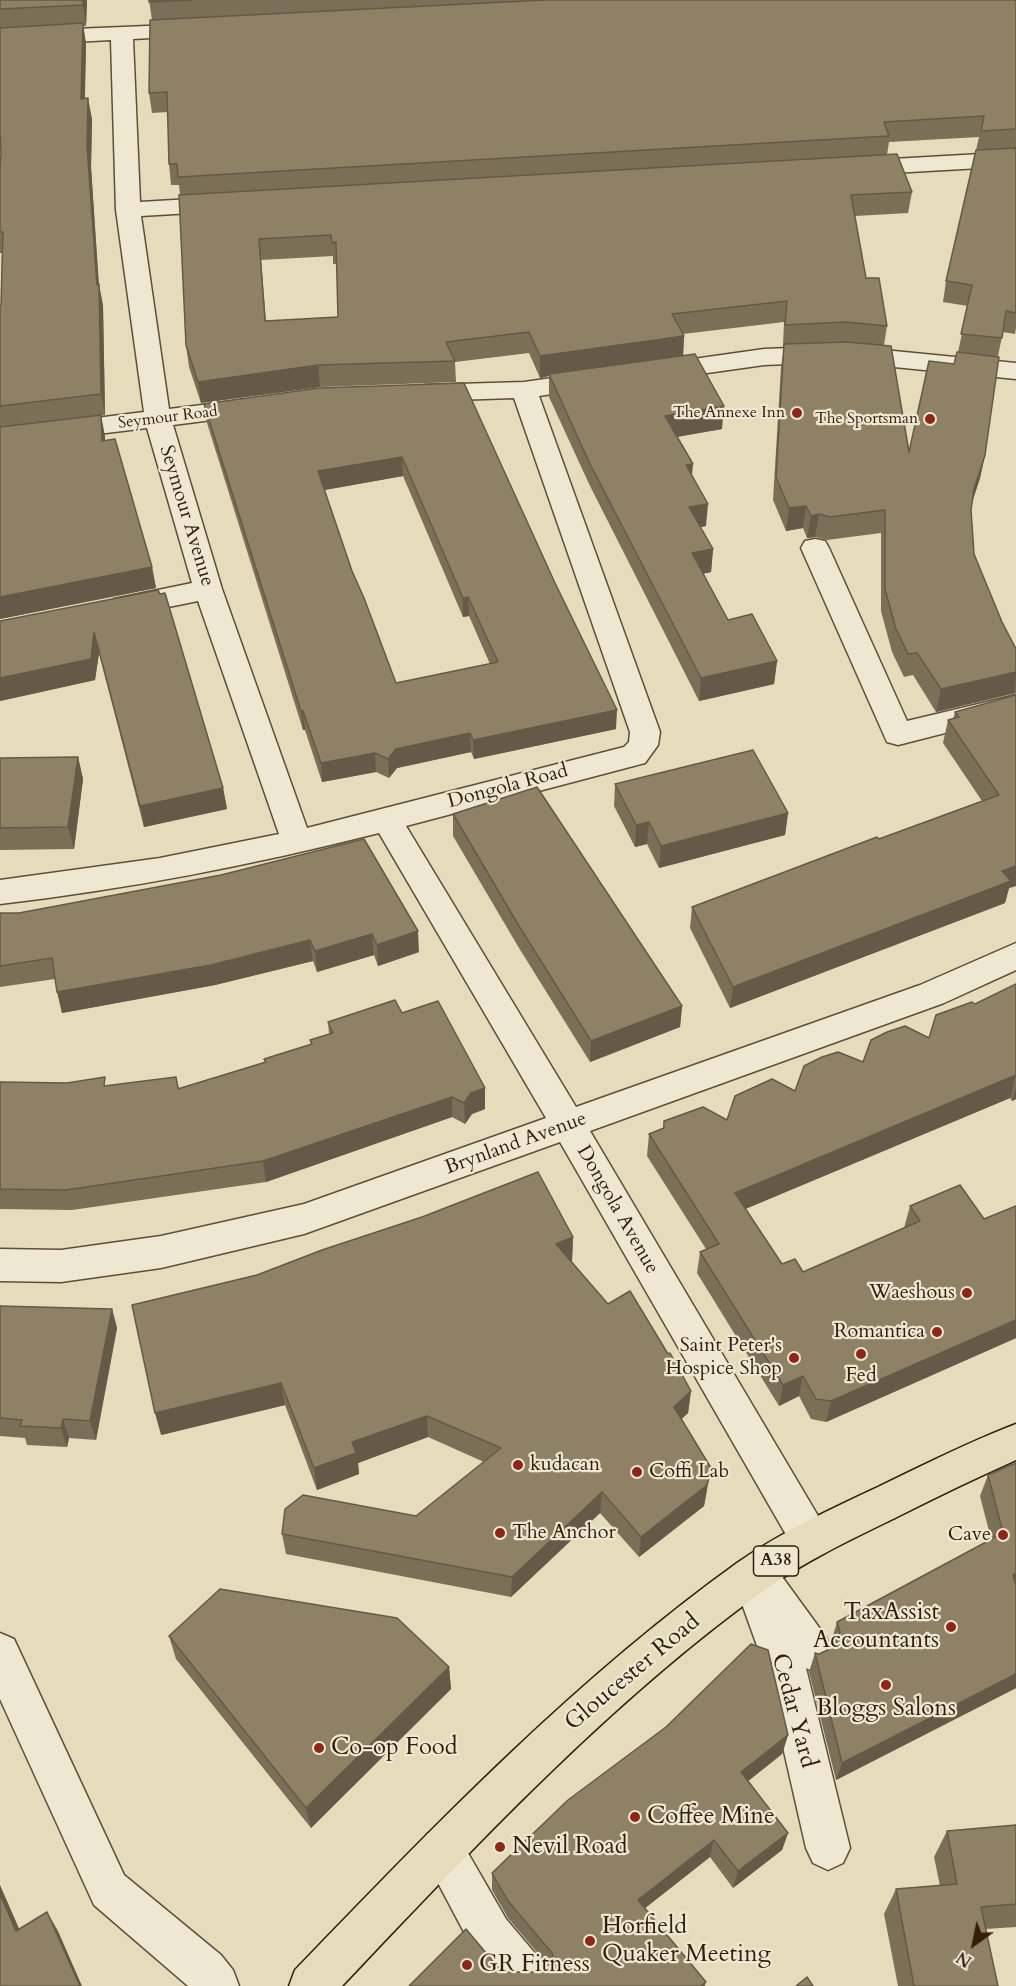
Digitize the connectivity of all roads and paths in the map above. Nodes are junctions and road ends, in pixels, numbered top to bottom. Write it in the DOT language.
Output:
graph roads {
  1 [pos="218,29"];
  2 [pos="122,34"];
  3 [pos="0,39"];
  4 [pos="1016,159"];
  5 [pos="838,169"];
  6 [pos="246,203"];
  7 [pos="128,210"];
  8 [pos="1016,371"];
  9 [pos="524,390"];
  10 [pos="399,394"];
  11 [pos="273,404"];
  12 [pos="158,420"];
  13 [pos="0,438"];
  14 [pos="815,548"];
  15 [pos="208,589"];
  16 [pos="104,610"];
  17 [pos="1016,705"];
  18 [pos="386,819"];
  19 [pos="297,842"];
  20 [pos="0,892"];
  21 [pos="1016,957"];
  22 [pos="568,1125"];
  23 [pos="0,1265"];
  24 [pos="1016,1442"];
  25 [pos="810,1539"];
  26 [pos="754,1575"];
  27 [pos="812,1652"];
  28 [pos="0,1653"];
  29 [pos="828,1848"];
  30 [pos="442,1849"];
  31 [pos="217,1986"];
  32 [pos="311,1986"];
  33 [pos="533,1986"];
  1 -- 2 [label="street"];
  2 -- 3 [label="street"];
  2 -- 7 [label="street, Seymour Avenue"];
  4 -- 5 [label="street"];
  6 -- 7 [label="street"];
  7 -- 12 [label="street, Seymour Avenue"];
  8 -- 9 [label="street"];
  9 -- 10 [label="street"];
  9 -- 18 [label="street, Dongola Road"];
  11 -- 12 [label="street, Seymour Road"];
  12 -- 13 [label="street, Seymour Road"];
  12 -- 15 [label="street, Seymour Avenue"];
  14 -- 17 [label="street"];
  15 -- 16 [label="street"];
  15 -- 19 [label="street, Seymour Avenue"];
  18 -- 19 [label="street, Dongola Road"];
  18 -- 22 [label="street, Dongola Avenue"];
  19 -- 20 [label="street, Dongola Road"];
  21 -- 22 [label="street, Brynland Avenue"];
  22 -- 23 [label="street, Brynland Avenue"];
  22 -- 25 [label="street, Dongola Avenue"];
  24 -- 25 [label="main road, Gloucester Road / A38"];
  25 -- 26 [label="main road, Gloucester Road / A38"];
  26 -- 27 [label="street"];
  26 -- 29 [label="street, Cedar Yard"];
  26 -- 30 [label="main road, Gloucester Road / A38"];
  28 -- 31 [label="street"];
  30 -- 32 [label="main road, Gloucester Road / A38"];
  30 -- 33 [label="street"];
}
